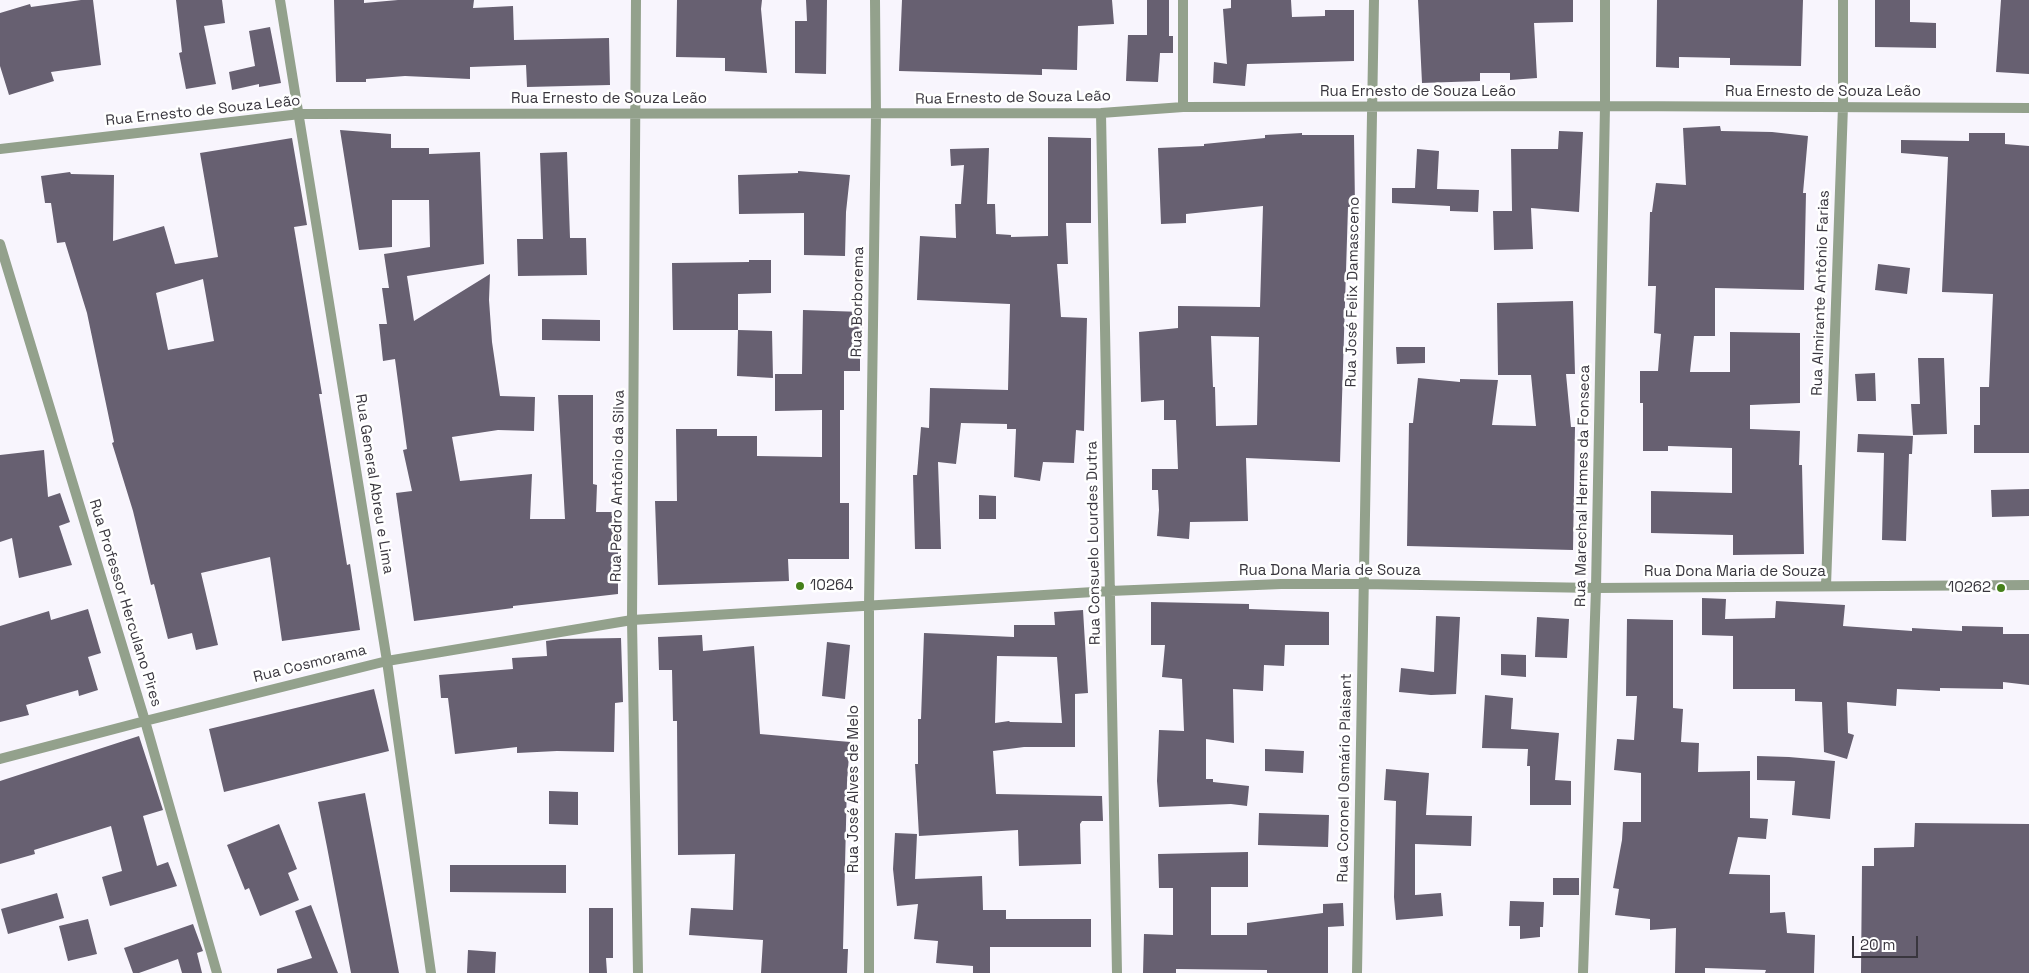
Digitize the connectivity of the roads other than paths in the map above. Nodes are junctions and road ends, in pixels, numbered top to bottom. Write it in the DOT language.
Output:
graph roads {
  1 [pos="280,0"];
  2 [pos="636,0"];
  3 [pos="875,0"];
  4 [pos="1183,0"];
  5 [pos="1374,0"];
  6 [pos="1605,0"];
  7 [pos="1843,0"];
  8 [pos="1605,106"];
  9 [pos="1843,106"];
  10 [pos="1183,107"];
  11 [pos="1371,107"];
  12 [pos="2029,108"];
  13 [pos="1101,113"];
  14 [pos="300,114"];
  15 [pos="637,114"];
  16 [pos="876,114"];
  17 [pos="0,149"];
  18 [pos="0,244"];
  19 [pos="1363,584"];
  20 [pos="2029,585"];
  21 [pos="1826,586"];
  22 [pos="1596,588"];
  23 [pos="1110,591"];
  24 [pos="869,605"];
  25 [pos="632,620"];
  26 [pos="387,661"];
  27 [pos="145,720"];
  28 [pos="0,759"];
  29 [pos="217,973"];
  30 [pos="431,973"];
  31 [pos="638,973"];
  32 [pos="869,973"];
  33 [pos="1117,973"];
  34 [pos="1357,973"];
  35 [pos="1583,973"];
  1 -- 14 [label="street, Rua General Abreu e Lima"];
  2 -- 15 [label="street, Rua Pedro Antônio da Silva"];
  3 -- 16 [label="street, Rua Borborema"];
  4 -- 10 [label="street"];
  5 -- 11 [label="street, Rua José Felix Damasceno"];
  6 -- 8 [label="street, Rua Marechal Hermes da Fonseca"];
  7 -- 9 [label="street, Rua Almirante Antônio Farias"];
  8 -- 9 [label="street, Rua Ernesto de Souza Leão"];
  8 -- 11 [label="street, Rua Ernesto de Souza Leão"];
  8 -- 22 [label="street, Rua Marechal Hermes da Fonseca"];
  9 -- 12 [label="street, Rua Ernesto de Souza Leão"];
  9 -- 21 [label="street, Rua Almirante Antônio Farias"];
  10 -- 11 [label="street, Rua Ernesto de Souza Leão"];
  10 -- 13 [label="street, Rua Ernesto de Souza Leão"];
  11 -- 19 [label="street, Rua José Felix Damasceno"];
  13 -- 16 [label="street, Rua Ernesto de Souza Leão"];
  13 -- 23 [label="street, Rua Consuelo Lourdes Dutra"];
  14 -- 15 [label="street, Rua Ernesto de Souza Leão"];
  14 -- 17 [label="street, Rua Ernesto de Souza Leão"];
  14 -- 26 [label="street, Rua General Abreu e Lima"];
  15 -- 16 [label="street, Rua Ernesto de Souza Leão"];
  15 -- 25 [label="street, Rua Pedro Antônio da Silva"];
  16 -- 24 [label="street, Rua Borborema"];
  18 -- 27 [label="street, Rua Professor Herculano Pires"];
  19 -- 22 [label="street, Rua Dona Maria de Souza"];
  19 -- 23 [label="street, Rua Dona Maria de Souza"];
  19 -- 34 [label="street, Rua Coronel Osmário Plaisant"];
  20 -- 21 [label="street, Rua Dona Maria de Souza"];
  21 -- 22 [label="street, Rua Dona Maria de Souza"];
  22 -- 35 [label="street, Rua Marechal Hermes da Fonseca"];
  23 -- 24 [label="street, Rua Dona Maria de Souza"];
  23 -- 33 [label="street, Rua Consuelo Lourdes Dutra"];
  24 -- 25 [label="street, Rua Dona Maria de Souza"];
  24 -- 32 [label="street, Rua José Alves de Melo"];
  25 -- 26 [label="street, Rua Cosmorama"];
  25 -- 31 [label="street, Rua Pedro Antônio da Silva"];
  26 -- 27 [label="street, Rua Cosmorama"];
  26 -- 30 [label="street, Rua General Abreu e Lima"];
  27 -- 28 [label="street, Rua Cosmorama"];
  27 -- 29 [label="street, Rua Professor Herculano Pires"];
}
